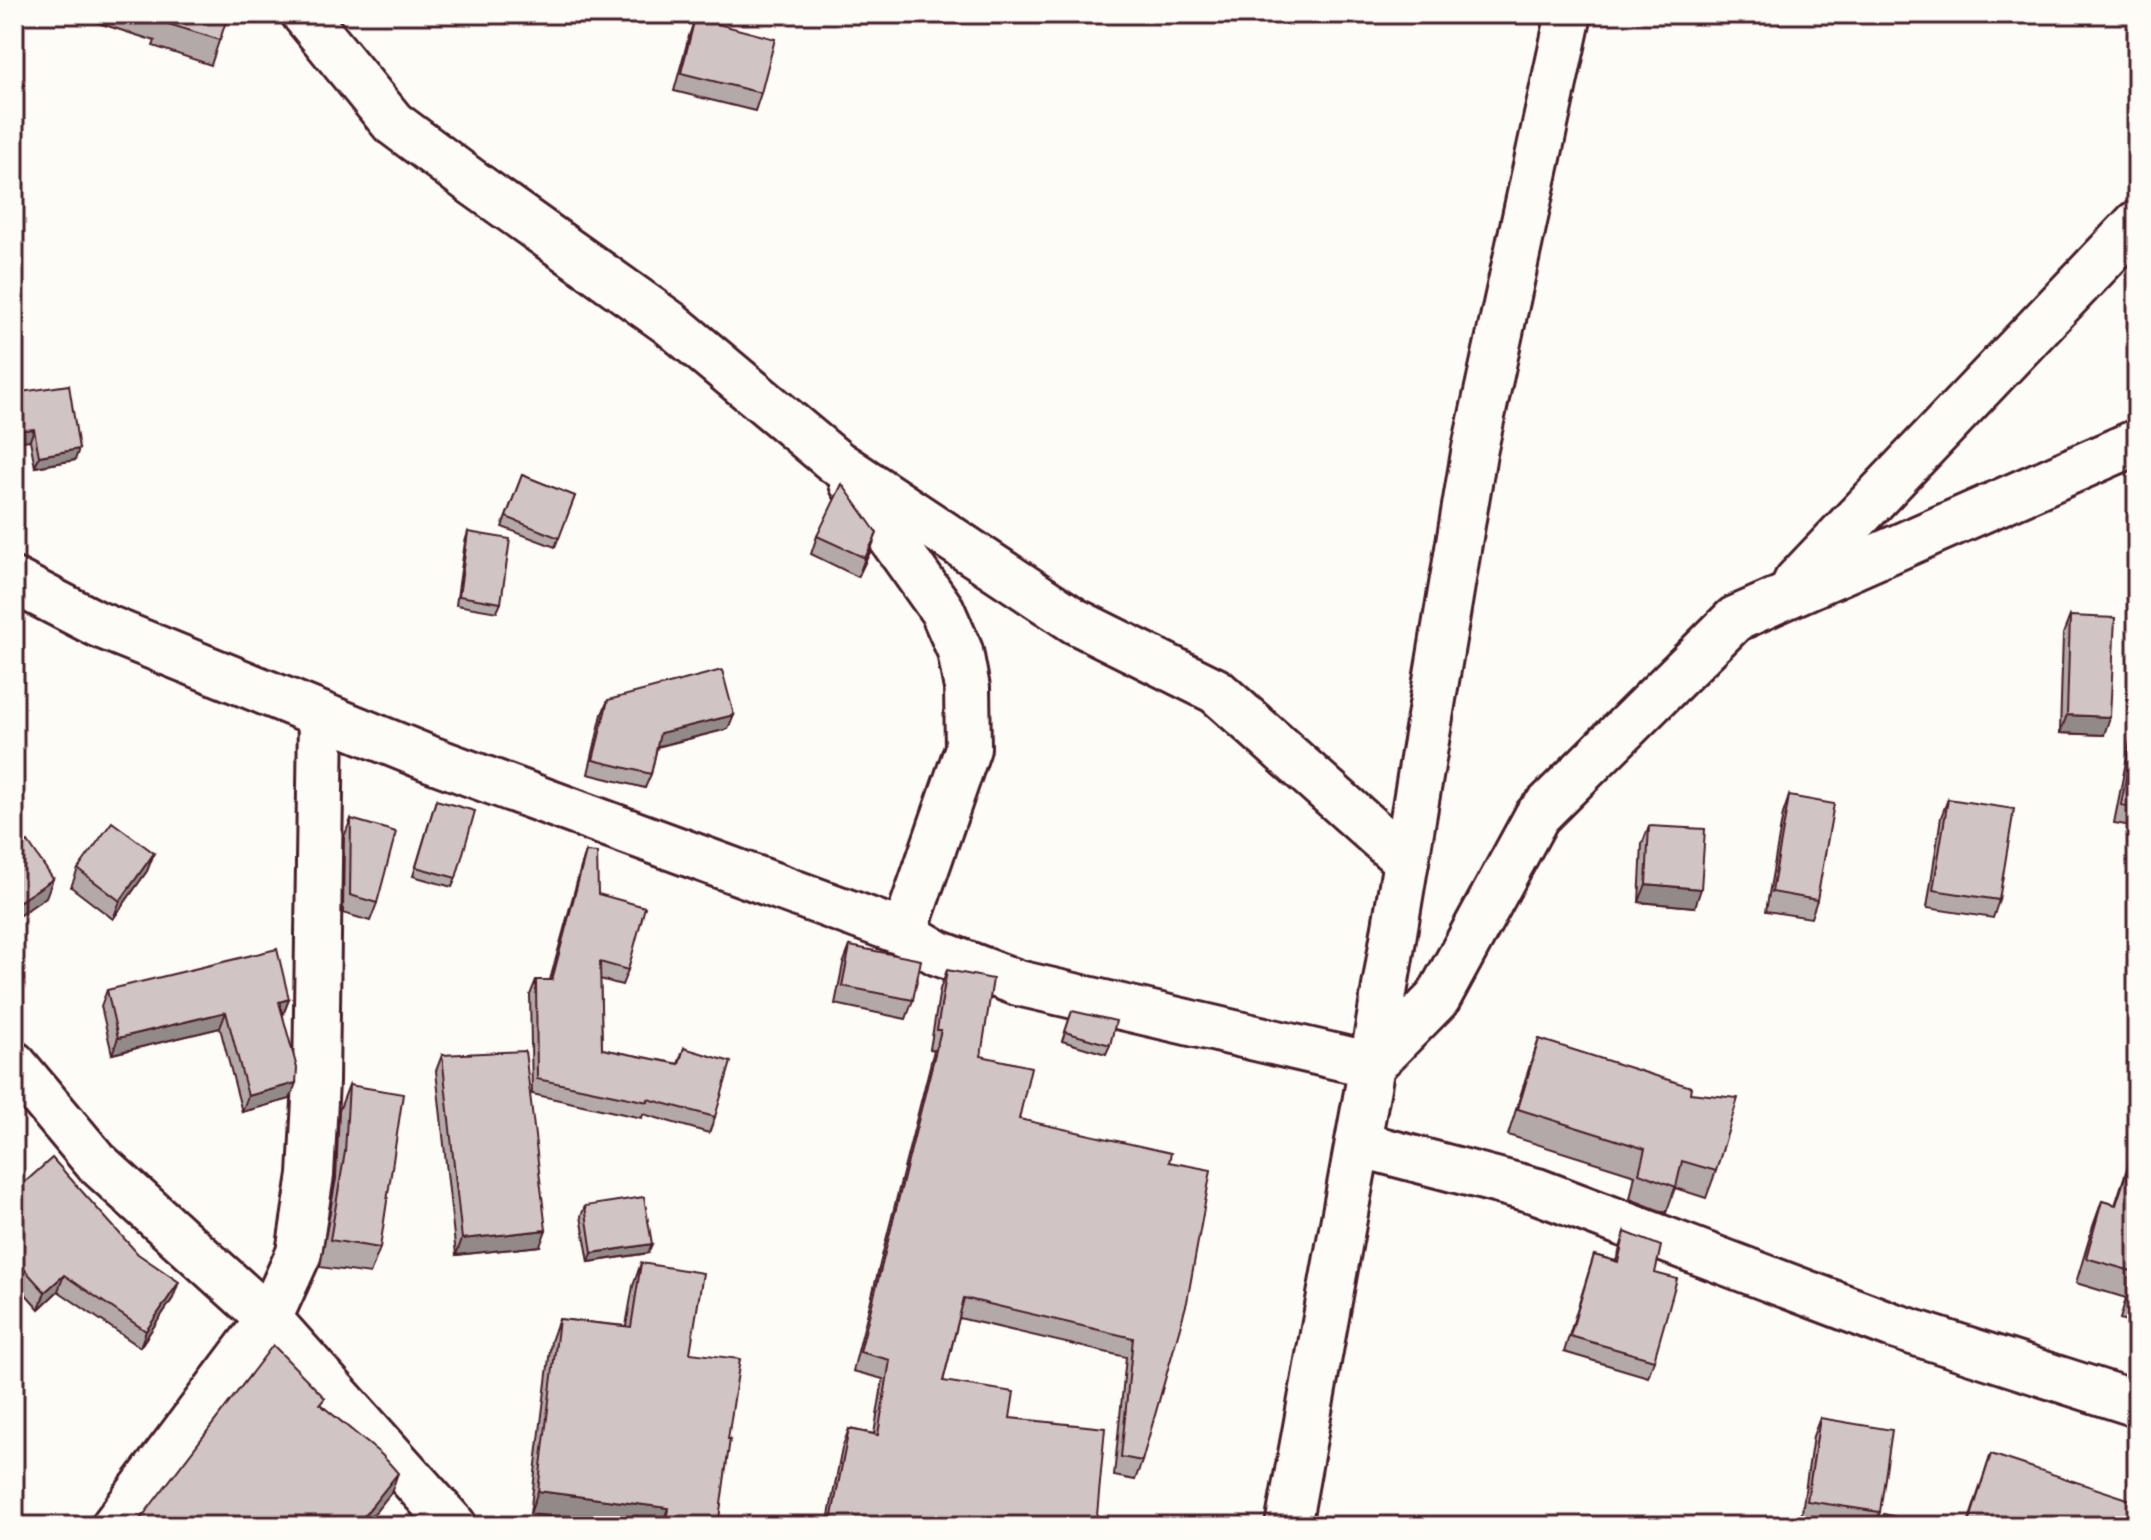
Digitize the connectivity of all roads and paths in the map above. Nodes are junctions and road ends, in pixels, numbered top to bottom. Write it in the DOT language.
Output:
graph roads {
  1 [pos="304,14"];
  2 [pos="1569,14"];
  3 [pos="2137,223"];
  4 [pos="2137,442"];
  5 [pos="836,462"];
  6 [pos="14,581"];
  7 [pos="1783,596"];
  8 [pos="321,716"];
  9 [pos="1406,861"];
  10 [pos="904,933"];
  11 [pos="14,1064"];
  12 [pos="1372,1065"];
  13 [pos="1358,1144"];
  14 [pos="269,1319"];
  15 [pos="2137,1404"];
  16 [pos="114,1526"];
  17 [pos="454,1526"];
  18 [pos="1288,1526"];
  1 -- 5 [label="street"];
  2 -- 9 [label="street"];
  3 -- 7 [label="street"];
  4 -- 7 [label="street"];
  5 -- 9 [label="street"];
  5 -- 10 [label="street"];
  6 -- 8 [label="street"];
  7 -- 12 [label="street"];
  8 -- 10 [label="street"];
  8 -- 14 [label="street"];
  9 -- 12 [label="street"];
  10 -- 12 [label="street"];
  11 -- 14 [label="street"];
  12 -- 13 [label="street"];
  13 -- 15 [label="street"];
  13 -- 18 [label="street"];
  14 -- 16 [label="street"];
  14 -- 17 [label="street"];
}
